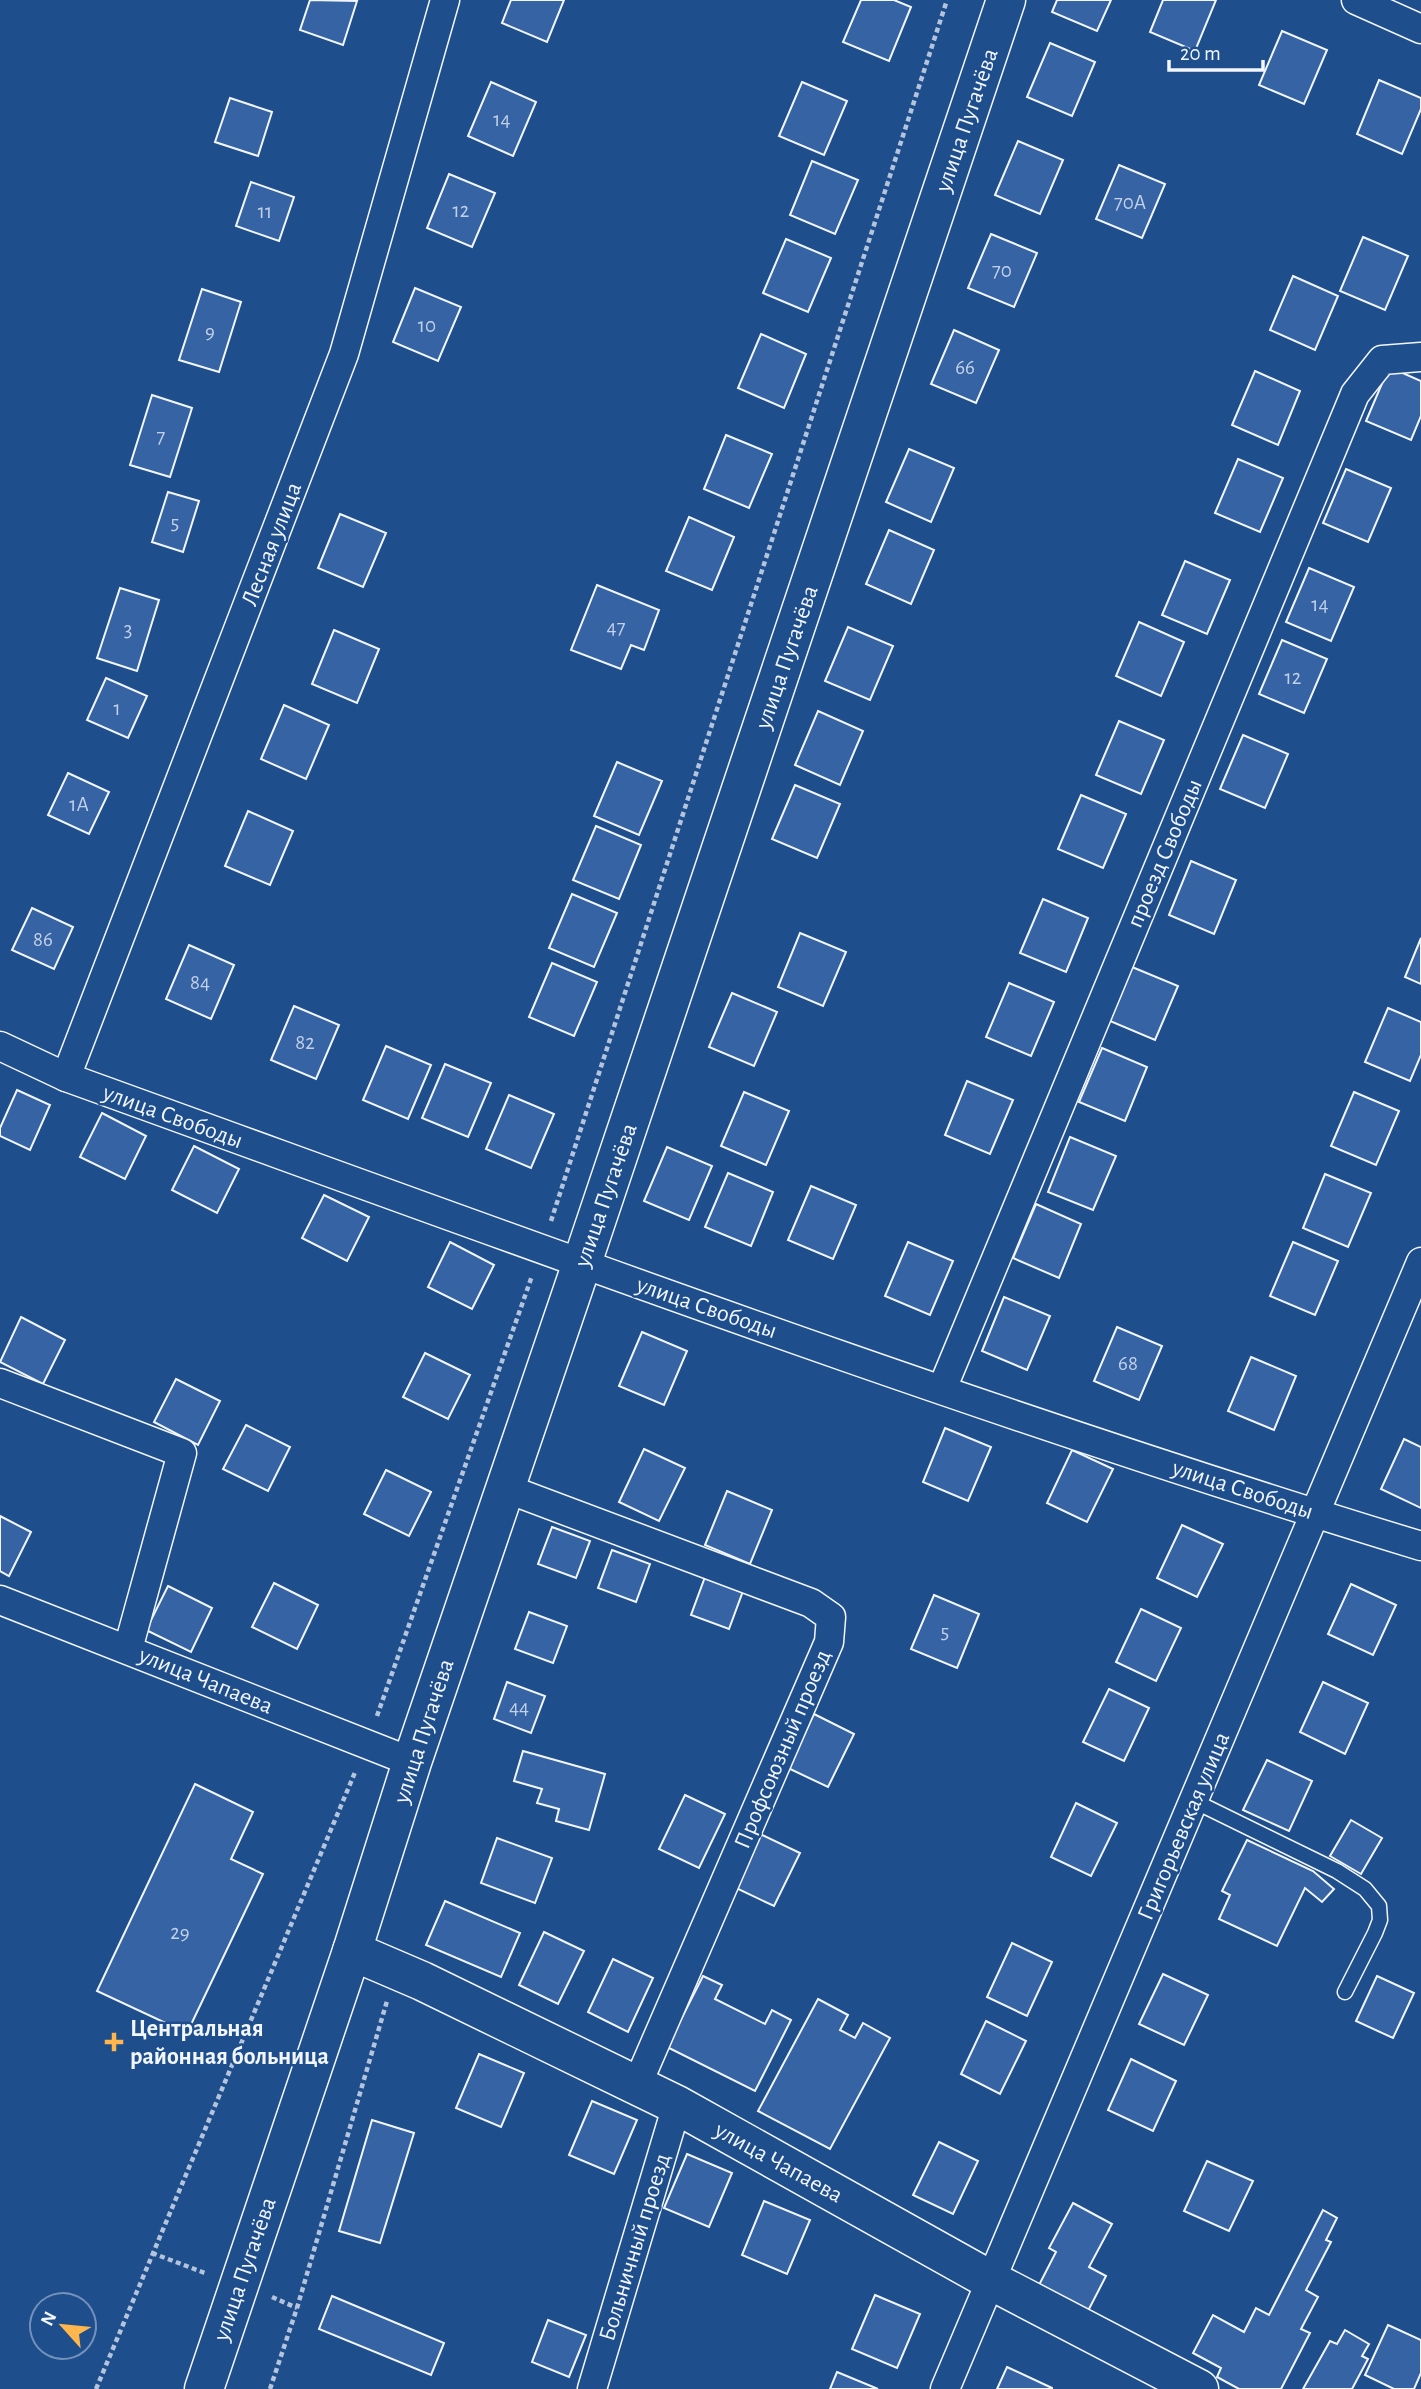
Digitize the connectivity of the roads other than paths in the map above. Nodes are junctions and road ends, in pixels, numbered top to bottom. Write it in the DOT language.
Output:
graph roads {
  1 [pos="445,0"];
  2 [pos="1006,0"];
  3 [pos="1356,0"];
  4 [pos="1421,29"];
  5 [pos="1421,357"];
  6 [pos="0,1046"];
  7 [pos="66,1077"];
  8 [pos="1421,1262"];
  9 [pos="582,1263"];
  10 [pos="0,1383"];
  11 [pos="942,1389"];
  12 [pos="505,1488"];
  13 [pos="1314,1513"];
  14 [pos="1421,1546"];
  15 [pos="0,1600"];
  16 [pos="128,1649"];
  17 [pos="412,1762"];
  18 [pos="1194,1801"];
  19 [pos="352,1951"];
  20 [pos="1345,1992"];
  21 [pos="636,2085"];
  22 [pos="677,2105"];
  23 [pos="992,2281"];
  24 [pos="204,2389"];
  25 [pos="592,2389"];
  26 [pos="945,2389"];
  27 [pos="1199,2389"];
  1 -- 7 [label="street, Лесная улица"];
  2 -- 9 [label="main road, улица Пугачёва"];
  3 -- 4 [label="street"];
  5 -- 11 [label="street, проезд Свободы"];
  6 -- 7 [label="street, улица Свободы"];
  7 -- 9 [label="street, улица Свободы"];
  8 -- 13 [label="street, Григорьевская улица"];
  9 -- 11 [label="street, улица Свободы"];
  9 -- 12 [label="main road, улица Пугачёва"];
  10 -- 16 [label="street"];
  11 -- 13 [label="street, улица Свободы"];
  12 -- 17 [label="main road, улица Пугачёва"];
  12 -- 21 [label="street, Профсоюзный проезд"];
  13 -- 14 [label="street, улица Свободы"];
  13 -- 18 [label="street, Григорьевская улица"];
  15 -- 16 [label="street, улица Чапаева"];
  16 -- 17 [label="street, улица Чапаева"];
  17 -- 19 [label="main road, улица Пугачёва"];
  18 -- 20 [label="lane"];
  18 -- 23 [label="street, Григорьевская улица"];
  19 -- 21 [label="main road, улица Чапаева"];
  19 -- 24 [label="main road, улица Пугачёва"];
  21 -- 22 [label="main road, улица Чапаева"];
  22 -- 23 [label="main road, улица Чапаева"];
  22 -- 25 [label="street, Больничный проезд"];
  23 -- 26 [label="street, Григорьевская улица"];
  23 -- 27 [label="main road, улица Чапаева"];
}
